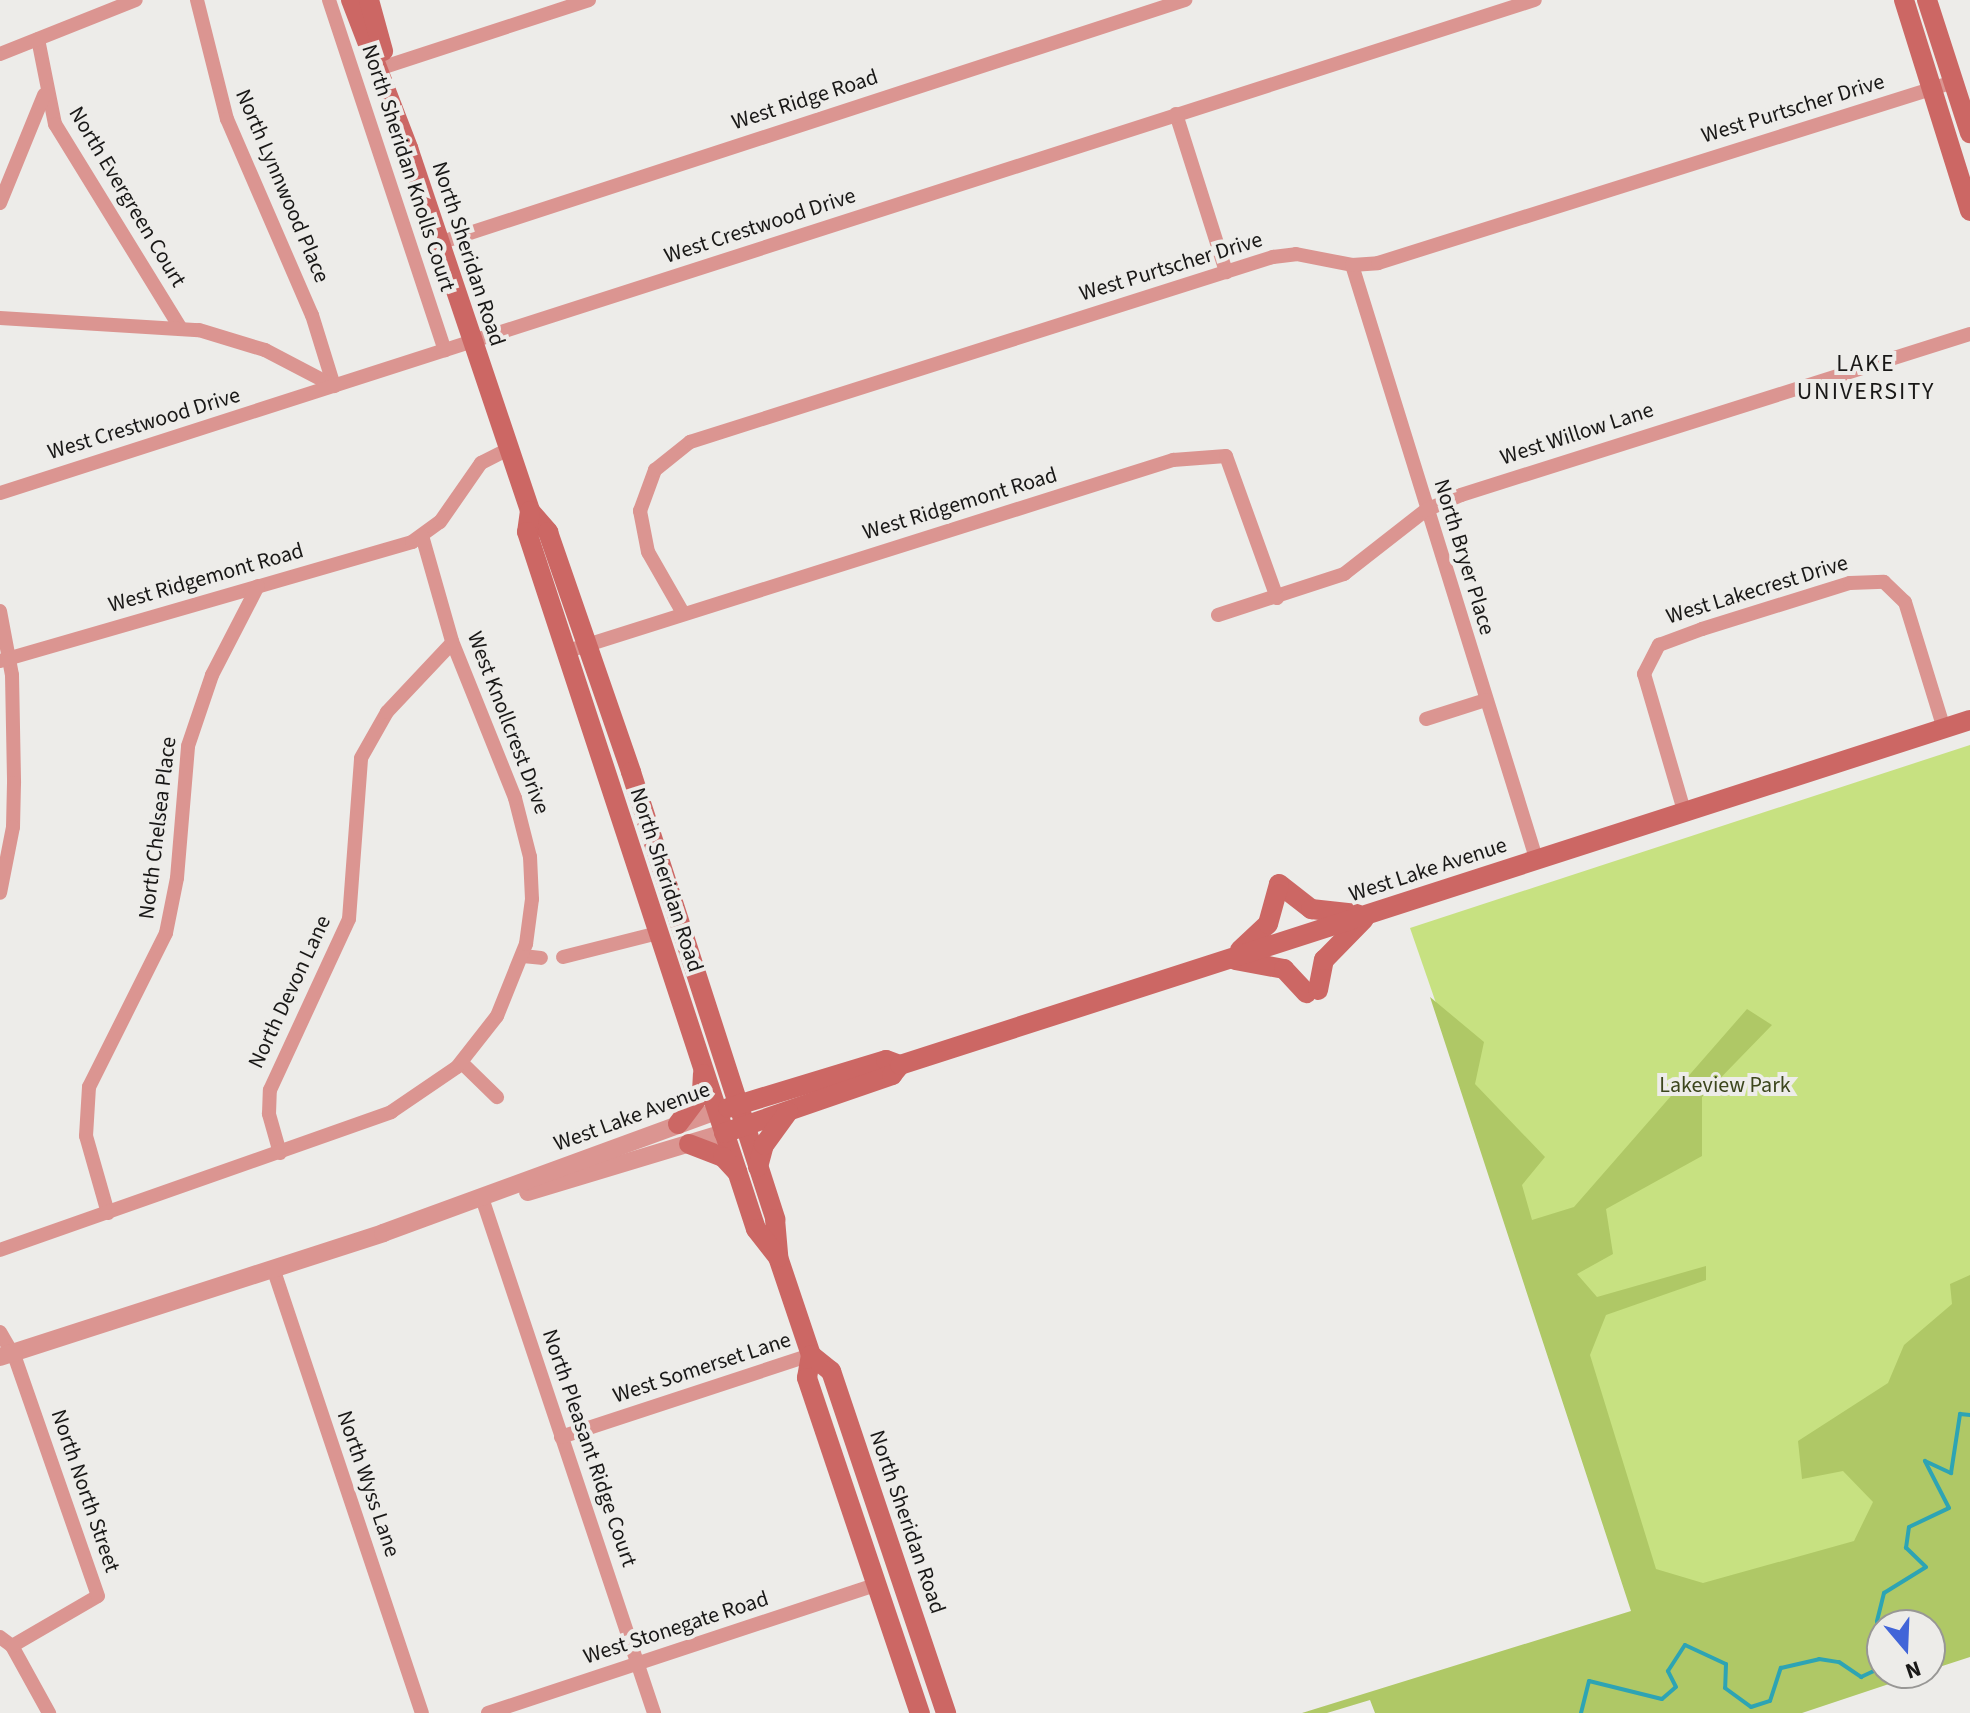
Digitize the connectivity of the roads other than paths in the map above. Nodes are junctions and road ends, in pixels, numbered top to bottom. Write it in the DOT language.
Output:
graph roads {
  1 [pos="136,0"];
  2 [pos="197,0"];
  3 [pos="329,0"];
  4 [pos="351,0"];
  5 [pos="369,0"];
  6 [pos="589,0"];
  7 [pos="1185,0"];
  8 [pos="1535,0"];
  9 [pos="1904,0"];
  10 [pos="1927,0"];
  11 [pos="1152,5"];
  12 [pos="38,39"];
  13 [pos="0,54"];
  14 [pos="383,68"];
  15 [pos="1953,82"];
  16 [pos="46,87"];
  17 [pos="1932,89"];
  18 [pos="1176,114"];
  19 [pos="1969,125"];
  20 [pos="1944,129"];
  21 [pos="0,203"];
  22 [pos="1970,211"];
  23 [pos="439,243"];
  24 [pos="1352,265"];
  25 [pos="1226,272"];
  26 [pos="0,318"];
  27 [pos="180,327"];
  28 [pos="1970,334"];
  29 [pos="471,342"];
  30 [pos="445,350"];
  31 [pos="334,386"];
  32 [pos="508,449"];
  33 [pos="0,493"];
  34 [pos="1426,510"];
  35 [pos="530,511"];
  36 [pos="422,536"];
  37 [pos="258,586"];
  38 [pos="1277,598"];
  39 [pos="0,611"];
  40 [pos="683,613"];
  41 [pos="1218,615"];
  42 [pos="452,643"];
  43 [pos="587,645"];
  44 [pos="565,652"];
  45 [pos="5,659"];
  46 [pos="1486,700"];
  47 [pos="582,703"];
  48 [pos="1426,719"];
  49 [pos="1970,720"];
  50 [pos="1944,729"];
  51 [pos="631,772"];
  52 [pos="1685,814"];
  53 [pos="1537,861"];
  54 [pos="634,862"];
  55 [pos="0,893"];
  56 [pos="1369,914"];
  57 [pos="658,933"];
  58 [pos="523,956"];
  59 [pos="563,957"];
  60 [pos="541,958"];
  61 [pos="1227,959"];
  62 [pos="697,978"];
  63 [pos="462,1063"];
  64 [pos="724,1064"];
  65 [pos="900,1065"];
  66 [pos="703,1070"];
  67 [pos="773,1093"];
  68 [pos="497,1097"];
  69 [pos="737,1105"];
  70 [pos="717,1111"];
  71 [pos="788,1111"];
  72 [pos="678,1124"];
  73 [pos="745,1126"];
  74 [pos="724,1133"];
  75 [pos="689,1144"];
  76 [pos="280,1153"];
  77 [pos="758,1167"];
  78 [pos="737,1171"];
  79 [pos="483,1201"];
  80 [pos="108,1213"];
  81 [pos="0,1250"];
  82 [pos="778,1257"];
  83 [pos="273,1268"];
  84 [pos="0,1332"];
  85 [pos="8,1354"];
  86 [pos="811,1355"];
  87 [pos="561,1437"];
  88 [pos="860,1531"];
  89 [pos="900,1580"];
  90 [pos="877,1584"];
  91 [pos="894,1633"];
  92 [pos="6,1642"];
  93 [pos="638,1664"];
  94 [pos="49,1713"];
  95 [pos="422,1713"];
  96 [pos="488,1713"];
  97 [pos="654,1713"];
  98 [pos="920,1713"];
  99 [pos="946,1713"];
  1 -- 12 [label="street"];
  2 -- 31 [label="street, North Lynnwood Place"];
  3 -- 30 [label="street, North Sheridan Knolls Court"];
  4 -- 14 [label="main road, North Sheridan Road"];
  5 -- 14 [label="main road, North Sheridan Road"];
  6 -- 14 [label="street"];
  7 -- 11 [label="street, West Ridge Road"];
  8 -- 18 [label="street, West Crestwood Drive"];
  9 -- 17 [label="main road"];
  10 -- 15 [label="main road"];
  11 -- 23 [label="street, West Ridge Road"];
  12 -- 13 [label="street"];
  12 -- 16 [label="street, North Evergreen Court"];
  14 -- 23 [label="main road, North Sheridan Road"];
  15 -- 17 [label="street, West Purtscher Drive"];
  15 -- 19 [label="main road"];
  16 -- 21 [label="street"];
  16 -- 27 [label="street, North Evergreen Court"];
  17 -- 20 [label="main road"];
  17 -- 24 [label="street, West Purtscher Drive"];
  18 -- 25 [label="street"];
  18 -- 29 [label="street, West Crestwood Drive"];
  19 -- 20 [label="street"];
  20 -- 22 [label="main road"];
  23 -- 29 [label="main road, North Sheridan Road"];
  24 -- 25 [label="street, West Purtscher Drive"];
  24 -- 34 [label="street, North Bryer Place"];
  25 -- 40 [label="street, West Purtscher Drive"];
  26 -- 27 [label="street"];
  27 -- 31 [label="street"];
  28 -- 34 [label="street, West Willow Lane"];
  29 -- 30 [label="street, West Crestwood Drive"];
  29 -- 32 [label="main road, North Sheridan Road"];
  30 -- 31 [label="street, West Crestwood Drive"];
  31 -- 33 [label="street, West Crestwood Drive"];
  32 -- 35 [label="main road, North Sheridan Road"];
  32 -- 36 [label="street"];
  34 -- 38 [label="street, West Willow Lane"];
  34 -- 46 [label="street, North Bryer Place"];
  35 -- 43 [label="main road, North Sheridan Road"];
  35 -- 44 [label="main road, North Sheridan Road"];
  36 -- 37 [label="street, West Ridgemont Road"];
  36 -- 42 [label="street, West Knollcrest Drive"];
  37 -- 45 [label="street, West Ridgemont Road"];
  37 -- 80 [label="street, North Chelsea Place"];
  38 -- 40 [label="street, West Ridgemont Road"];
  38 -- 41 [label="street, West Willow Lane"];
  39 -- 45 [label="street"];
  40 -- 43 [label="street, West Ridgemont Road"];
  42 -- 58 [label="street, West Knollcrest Drive"];
  42 -- 76 [label="street, North Devon Lane"];
  43 -- 44 [label="street, West Ridgemont Road"];
  43 -- 51 [label="main road, North Sheridan Road"];
  44 -- 47 [label="main road, North Sheridan Road"];
  45 -- 55 [label="street"];
  46 -- 48 [label="street"];
  46 -- 53 [label="street, North Bryer Place"];
  47 -- 51 [label="main road"];
  47 -- 54 [label="main road, North Sheridan Road"];
  49 -- 50 [label="main road, West Lake Avenue"];
  50 -- 52 [label="main road, West Lake Avenue"];
  50 -- 52 [label="street, West Lakecrest Drive"];
  51 -- 54 [label="main road"];
  51 -- 62 [label="main road, North Sheridan Road"];
  52 -- 53 [label="main road, West Lake Avenue"];
  53 -- 56 [label="main road, West Lake Avenue"];
  54 -- 57 [label="main road, North Sheridan Road"];
  56 -- 61 [label="main road, West Lake Avenue"];
  56 -- 61 [label="main road"];
  56 -- 61 [label="main road"];
  57 -- 59 [label="street"];
  57 -- 62 [label="main road"];
  57 -- 66 [label="main road, North Sheridan Road"];
  58 -- 60 [label="street"];
  58 -- 63 [label="street, West Knollcrest Drive"];
  61 -- 65 [label="main road, West Lake Avenue"];
  62 -- 64 [label="main road, North Sheridan Road"];
  63 -- 68 [label="street"];
  63 -- 76 [label="street, West Knollcrest Drive"];
  64 -- 67 [label="main road"];
  64 -- 69 [label="main road, North Sheridan Road"];
  65 -- 67 [label="main road, West Lake Avenue"];
  65 -- 71 [label="main road, West Lake Avenue"];
  66 -- 70 [label="main road, North Sheridan Road"];
  66 -- 72 [label="main road"];
  67 -- 69 [label="main road, West Lake Avenue"];
  69 -- 70 [label="main road, West Lake Avenue"];
  69 -- 73 [label="main road, North Sheridan Road"];
  70 -- 72 [label="street, West Lake Avenue"];
  70 -- 74 [label="main road, North Sheridan Road"];
  71 -- 73 [label="main road, West Lake Avenue"];
  71 -- 77 [label="main road"];
  72 -- 79 [label="street, West Lake Avenue"];
  73 -- 74 [label="main road, West Lake Avenue"];
  73 -- 77 [label="main road, North Sheridan Road"];
  74 -- 75 [label="street, West Lake Avenue"];
  74 -- 78 [label="main road, North Sheridan Road"];
  75 -- 78 [label="main road"];
  75 -- 79 [label="street, West Lake Avenue"];
  76 -- 80 [label="street, West Knollcrest Drive"];
  77 -- 82 [label="main road, North Sheridan Road"];
  78 -- 82 [label="main road, North Sheridan Road"];
  79 -- 83 [label="street, West Lake Avenue"];
  79 -- 87 [label="street, North Pleasant Ridge Court"];
  80 -- 81 [label="street, West Knollcrest Drive"];
  82 -- 86 [label="main road, North Sheridan Road"];
  83 -- 85 [label="street, West Lake Avenue"];
  83 -- 95 [label="street, North Wyss Lane"];
  84 -- 85 [label="street"];
  85 -- 92 [label="street, North North Street"];
  86 -- 87 [label="street, West Somerset Lane"];
  86 -- 88 [label="main road, North Sheridan Road"];
  86 -- 89 [label="main road, North Sheridan Road"];
  87 -- 93 [label="street, North Pleasant Ridge Court"];
  88 -- 89 [label="main road"];
  88 -- 90 [label="main road, North Sheridan Road"];
  89 -- 91 [label="main road"];
  89 -- 99 [label="main road, North Sheridan Road"];
  90 -- 91 [label="main road, North Sheridan Road"];
  90 -- 93 [label="street, West Stonegate Road"];
  91 -- 98 [label="main road, North Sheridan Road"];
  92 -- 94 [label="street"];
  93 -- 96 [label="street, West Stonegate Road"];
  93 -- 97 [label="street, North Pleasant Ridge Court"];
}
